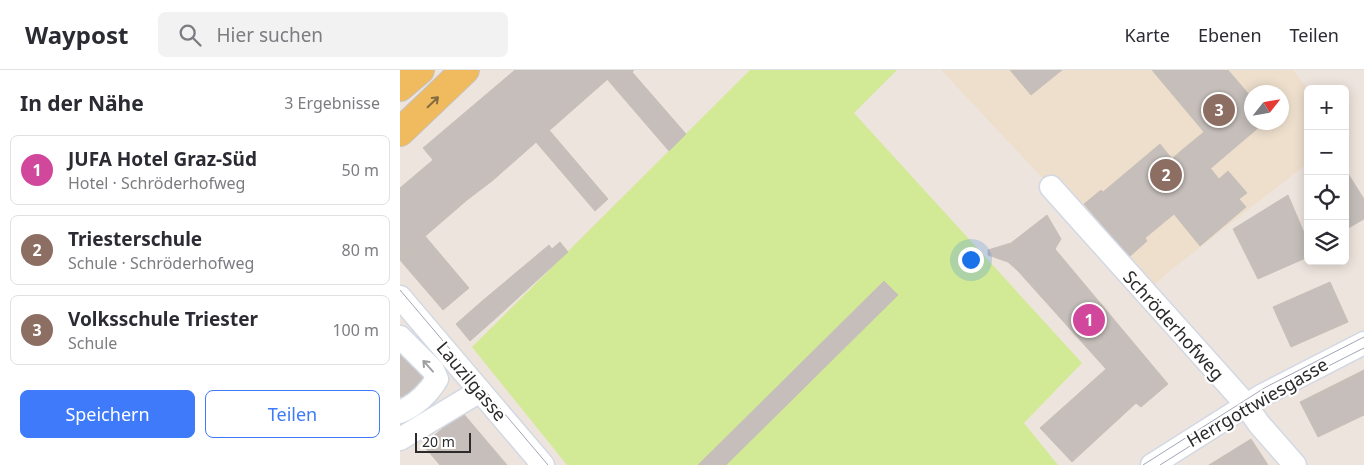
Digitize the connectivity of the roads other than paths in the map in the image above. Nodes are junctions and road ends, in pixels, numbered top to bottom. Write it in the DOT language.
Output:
graph roads {
  1 [pos="420,70"];
  2 [pos="466,70"];
  3 [pos="400,87"];
  4 [pos="400,132"];
  5 [pos="1051,187"];
  6 [pos="400,296"];
  7 [pos="400,337"];
  8 [pos="1364,343"];
  9 [pos="480,391"];
  10 [pos="1246,406"];
  11 [pos="400,412"];
  12 [pos="400,439"];
  13 [pos="543,465"];
  14 [pos="1152,465"];
  15 [pos="1295,465"];
  1 -- 3 [label="main road"];
  4 -- 2 [label="main road, one-way"];
  5 -- 10 [label="street, Schröderhofweg"];
  6 -- 9 [label="street, Lauzilgasse"];
  11 -- 7 [label="street, one-way"];
  8 -- 10 [label="street, Herrgottwiesgasse"];
  9 -- 12 [label="street"];
  9 -- 13 [label="street, Lauzilgasse"];
  10 -- 14 [label="street, Herrgottwiesgasse"];
  10 -- 15 [label="street, Schröderhofweg"];
}
